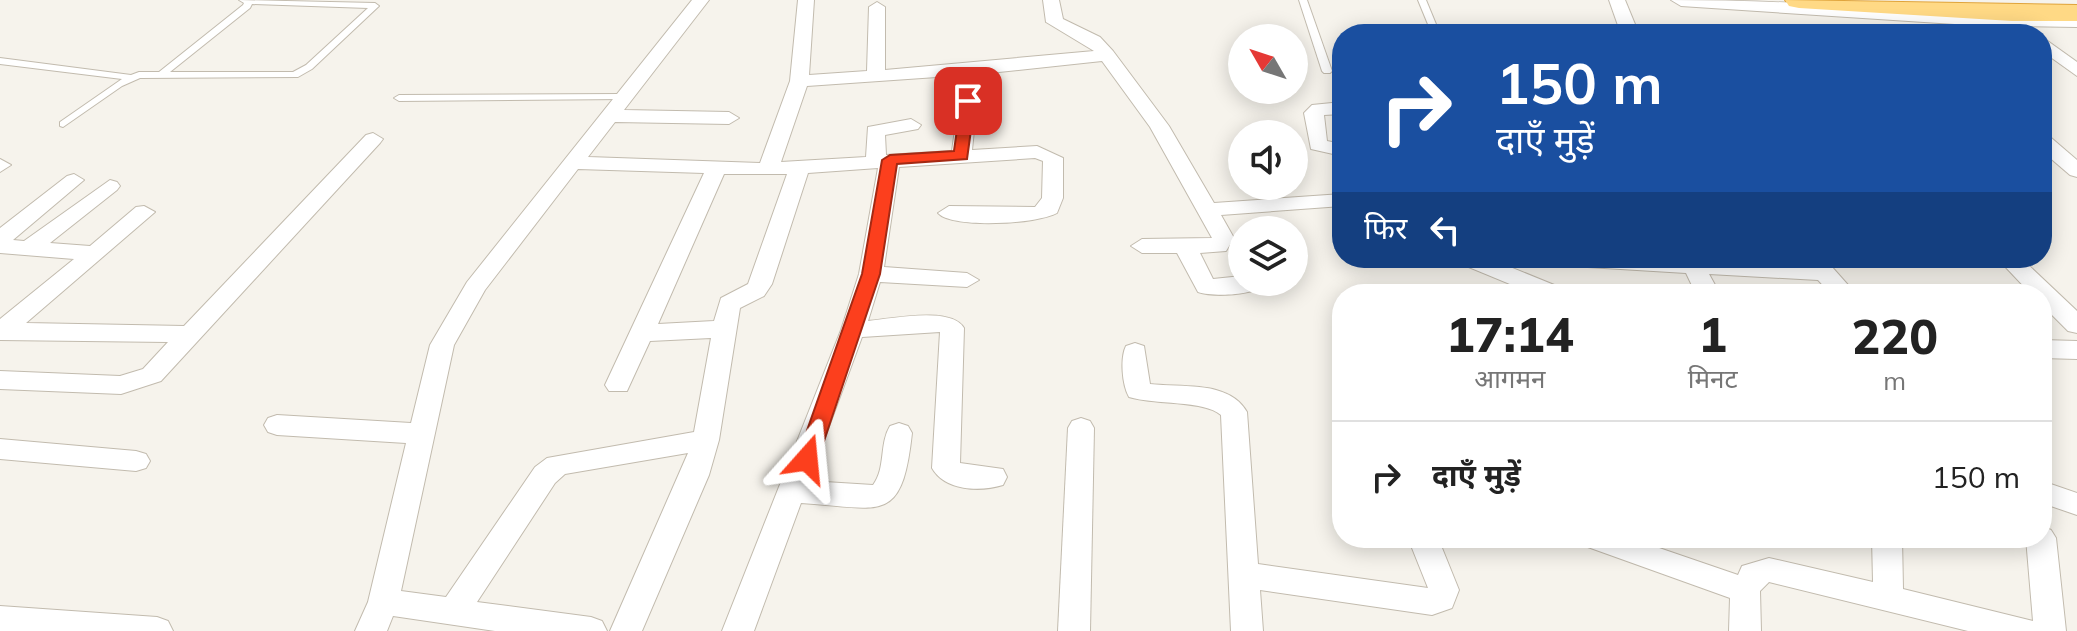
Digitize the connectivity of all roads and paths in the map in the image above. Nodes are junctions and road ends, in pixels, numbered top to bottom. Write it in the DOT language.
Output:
graph roads {
  1 [pos="701,0"];
  2 [pos="806,0"];
  3 [pos="1051,0"];
  4 [pos="1303,0"];
  5 [pos="1422,0"];
  6 [pos="1617,0"];
  7 [pos="1681,0"];
  8 [pos="1799,0"];
  9 [pos="245,1"];
  10 [pos="877,7"];
  11 [pos="2077,13"];
  12 [pos="2015,20"];
  13 [pos="2077,21"];
  14 [pos="1432,24"];
  15 [pos="1626,24"];
  16 [pos="2020,24"];
  17 [pos="2052,50"];
  18 [pos="1107,55"];
  19 [pos="0,61"];
  20 [pos="1327,71"];
  21 [pos="2077,71"];
  22 [pos="162,74"];
  23 [pos="876,76"];
  24 [pos="132,78"];
  25 [pos="799,81"];
  26 [pos="399,98"];
  27 [pos="968,101"];
  28 [pos="614,106"];
  29 [pos="1332,108"];
  30 [pos="729,118"];
  31 [pos="63,124"];
  32 [pos="911,125"];
  33 [pos="373,139"];
  34 [pos="1332,148"];
  35 [pos="2052,149"];
  36 [pos="961,156"];
  37 [pos="883,160"];
  38 [pos="569,163"];
  39 [pos="799,168"];
  40 [pos="716,169"];
  41 [pos="768,169"];
  42 [pos="2077,171"];
  43 [pos="74,180"];
  44 [pos="110,186"];
  45 [pos="1332,200"];
  46 [pos="1205,210"];
  47 [pos="144,212"];
  48 [pos="949,213"];
  49 [pos="0,239"];
  50 [pos="0,246"];
  51 [pos="1142,246"];
  52 [pos="1185,246"];
  53 [pos="29,248"];
  54 [pos="95,253"];
  55 [pos="1492,268"];
  56 [pos="1821,268"];
  57 [pos="2018,268"];
  58 [pos="871,274"];
  59 [pos="967,280"];
  60 [pos="1531,284"];
  61 [pos="1835,284"];
  62 [pos="2035,284"];
  63 [pos="1228,285"];
  64 [pos="2052,301"];
  65 [pos="2077,325"];
  66 [pos="725,329"];
  67 [pos="853,330"];
  68 [pos="0,332"];
  69 [pos="641,333"];
  70 [pos="191,334"];
  71 [pos="2052,349"];
  72 [pos="2077,350"];
  73 [pos="1135,352"];
  74 [pos="0,380"];
  75 [pos="618,385"];
  76 [pos="277,425"];
  77 [pos="1081,428"];
  78 [pos="899,433"];
  79 [pos="420,434"];
  80 [pos="706,440"];
  81 [pos="0,449"];
  82 [pos="136,461"];
  83 [pos="993,477"];
  84 [pos="794,491"];
  85 [pos="2052,495"];
  86 [pos="2077,504"];
  87 [pos="1427,548"];
  88 [pos="1623,548"];
  89 [pos="1887,548"];
  90 [pos="2042,548"];
  91 [pos="1243,575"];
  92 [pos="1745,591"];
  93 [pos="1888,598"];
  94 [pos="383,602"];
  95 [pos="453,612"];
  96 [pos="0,619"];
  97 [pos="60,628"];
  98 [pos="157,631"];
  99 [pos="371,631"];
  100 [pos="591,631"];
  101 [pos="626,631"];
  102 [pos="738,631"];
  103 [pos="1074,631"];
  104 [pos="1247,631"];
  105 [pos="1745,631"];
  106 [pos="2024,631"];
  107 [pos="2050,631"];
  1 -- 28 [label="street"];
  2 -- 25 [label="street"];
  3 -- 18 [label="street"];
  4 -- 20 [label="lane"];
  5 -- 14 [label="lane"];
  6 -- 15 [label="street"];
  7 -- 12 [label="street"];
  8 -- 11 [label="highway"];
  9 -- 22 [label="lane"];
  9 -- 22 [label="lane"];
  10 -- 23 [label="street"];
  12 -- 13 [label="street"];
  12 -- 16 [label="street"];
  17 -- 21 [label="street"];
  18 -- 23 [label="street"];
  18 -- 46 [label="street"];
  19 -- 24 [label="lane"];
  22 -- 24 [label="lane"];
  23 -- 25 [label="street"];
  24 -- 31 [label="lane"];
  25 -- 41 [label="street"];
  26 -- 28 [label="lane"];
  27 -- 36 [label="street"];
  28 -- 30 [label="street"];
  28 -- 38 [label="street"];
  29 -- 34 [label="street"];
  32 -- 37 [label="street"];
  33 -- 70 [label="street"];
  35 -- 42 [label="street"];
  36 -- 37 [label="street"];
  36 -- 48 [label="street"];
  37 -- 39 [label="street"];
  37 -- 58 [label="street"];
  38 -- 40 [label="street"];
  38 -- 79 [label="street"];
  39 -- 41 [label="street"];
  39 -- 66 [label="street"];
  40 -- 41 [label="street"];
  40 -- 69 [label="street"];
  43 -- 49 [label="street"];
  44 -- 53 [label="street"];
  45 -- 46 [label="street"];
  46 -- 52 [label="street"];
  47 -- 54 [label="street"];
  50 -- 53 [label="street"];
  51 -- 52 [label="street"];
  52 -- 63 [label="street"];
  53 -- 54 [label="street"];
  54 -- 68 [label="street"];
  55 -- 60 [label="street"];
  56 -- 61 [label="street"];
  57 -- 62 [label="street"];
  58 -- 59 [label="street"];
  58 -- 67 [label="street"];
  64 -- 65 [label="street"];
  66 -- 69 [label="street"];
  66 -- 80 [label="street"];
  67 -- 83 [label="street"];
  67 -- 84 [label="street"];
  68 -- 70 [label="street"];
  69 -- 75 [label="street"];
  70 -- 74 [label="street"];
  71 -- 72 [label="street"];
  73 -- 91 [label="street"];
  76 -- 79 [label="street"];
  77 -- 103 [label="street"];
  78 -- 84 [label="street"];
  79 -- 94 [label="street"];
  80 -- 95 [label="street"];
  80 -- 101 [label="street"];
  81 -- 82 [label="street"];
  84 -- 102 [label="street"];
  85 -- 86 [label="street"];
  87 -- 91 [label="street"];
  88 -- 92 [label="street"];
  89 -- 93 [label="street"];
  90 -- 107 [label="street"];
  91 -- 104 [label="street"];
  92 -- 93 [label="street"];
  92 -- 105 [label="street"];
  93 -- 106 [label="street"];
  94 -- 95 [label="street"];
  94 -- 99 [label="street"];
  95 -- 100 [label="street"];
  96 -- 97 [label="street"];
  97 -- 98 [label="street"];
}
